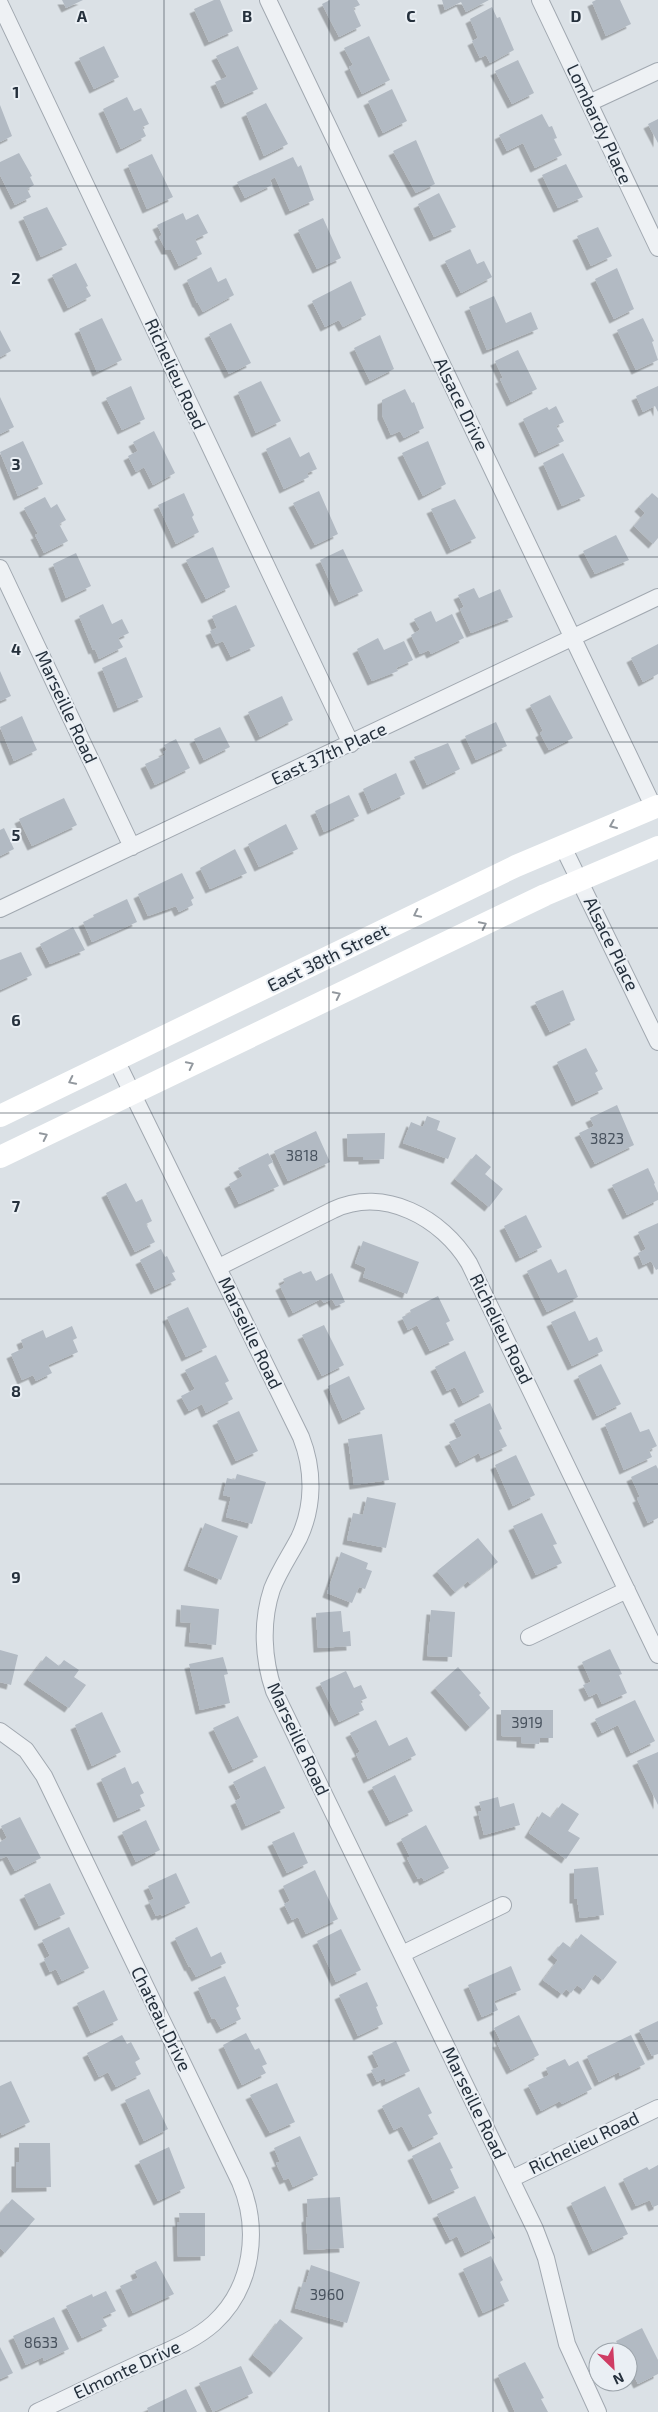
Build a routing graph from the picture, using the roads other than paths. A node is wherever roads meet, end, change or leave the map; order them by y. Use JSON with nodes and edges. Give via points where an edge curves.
{"nodes":[{"id":1,"x":268,"y":0,"type":"edge"},
{"id":2,"x":540,"y":0,"type":"edge"},
{"id":3,"x":0,"y":4,"type":"edge"},
{"id":4,"x":658,"y":71,"type":"edge"},
{"id":5,"x":589,"y":103,"type":"junction"},
{"id":6,"x":658,"y":248,"type":"edge"},
{"id":7,"x":0,"y":568,"type":"edge"},
{"id":8,"x":658,"y":597,"type":"edge"},
{"id":9,"x":572,"y":638,"type":"junction"},
{"id":10,"x":351,"y":744,"type":"junction"},
{"id":11,"x":656,"y":807,"type":"edge"},
{"id":12,"x":132,"y":847,"type":"junction"},
{"id":13,"x":563,"y":847,"type":"junction"},
{"id":14,"x":658,"y":848,"type":"edge"},
{"id":15,"x":580,"y":881,"type":"junction"},
{"id":16,"x":0,"y":909,"type":"edge"},
{"id":17,"x":658,"y":1042,"type":"edge"},
{"id":18,"x":116,"y":1060,"type":"junction"},
{"id":19,"x":132,"y":1093,"type":"junction"},
{"id":20,"x":0,"y":1116,"type":"edge"},
{"id":21,"x":0,"y":1157,"type":"edge"},
{"id":22,"x":218,"y":1267,"type":"junction"},
{"id":23,"x":627,"y":1590,"type":"junction"},
{"id":24,"x":528,"y":1637,"type":"dead end"},
{"id":25,"x":658,"y":1655,"type":"edge"},
{"id":26,"x":0,"y":1731,"type":"edge"},
{"id":27,"x":504,"y":1905,"type":"dead end"},
{"id":28,"x":402,"y":1954,"type":"junction"},
{"id":29,"x":658,"y":2108,"type":"edge"},
{"id":30,"x":511,"y":2179,"type":"junction"},
{"id":31,"x":214,"y":2323,"type":"joint"},
{"id":32,"x":37,"y":2412,"type":"edge"},
{"id":33,"x":598,"y":2412,"type":"edge"}],
"edges":[{"from":1,"to":9,"type":"street","name":"Alsace Drive"},
{"from":2,"to":5,"type":"street","name":"Lombardy Place"},
{"from":3,"to":10,"type":"street","name":"Richelieu Road"},
{"from":4,"to":5,"type":"street"},
{"from":5,"to":6,"type":"street","name":"Lombardy Place"},
{"from":7,"to":12,"type":"street","name":"Marseille Road"},
{"from":8,"to":9,"type":"street","name":"East 37th Place"},
{"from":9,"to":10,"type":"street","name":"East 37th Place"},
{"from":9,"to":11,"type":"street","name":"Alsace Drive"},
{"from":10,"to":12,"type":"street","name":"East 37th Place"},
{"from":11,"to":13,"type":"main road","name":"East 38th Street","one_way":true},
{"from":12,"to":16,"type":"street","name":"East 37th Place"},
{"from":13,"to":15,"type":"street","name":"Alsace Place"},
{"from":13,"to":18,"type":"main road","name":"East 38th Street","one_way":true,"via":[[516,866]]},
{"from":14,"to":15,"type":"main road","name":"East 38th Street"},
{"from":15,"to":17,"type":"street","name":"Alsace Place"},
{"from":19,"to":15,"type":"main road","name":"East 38th Street","one_way":true},
{"from":18,"to":19,"type":"street","name":"Marseille Road"},
{"from":18,"to":20,"type":"main road","name":"East 38th Street","one_way":true},
{"from":21,"to":19,"type":"main road","name":"East 38th Street","one_way":true},
{"from":19,"to":22,"type":"street","name":"Marseille Road"},
{"from":22,"to":23,"type":"street","name":"Richelieu Road","via":[[349,1204],[386,1204],[413,1211],[435,1223],[457,1244],[469,1263]]},
{"from":22,"to":28,"type":"street","name":"Marseille Road","via":[[301,1437],[310,1474],[310,1503],[305,1521],[276,1581],[268,1607],[265,1646],[271,1682]]},
{"from":23,"to":24,"type":"street"},
{"from":23,"to":25,"type":"street","name":"Richelieu Road"},
{"from":26,"to":31,"type":"street","name":"Chateau Drive","via":[[26,1750],[44,1776],[244,2190],[252,2225],[247,2270],[241,2287]]},
{"from":27,"to":28,"type":"street"},
{"from":28,"to":30,"type":"street","name":"Marseille Road"},
{"from":29,"to":30,"type":"street","name":"Richelieu Road"},
{"from":30,"to":33,"type":"street","name":"Marseille Road","via":[[543,2251],[567,2344]]},
{"from":31,"to":32,"type":"street","name":"Elmonte Drive","via":[[184,2343]]}]}
